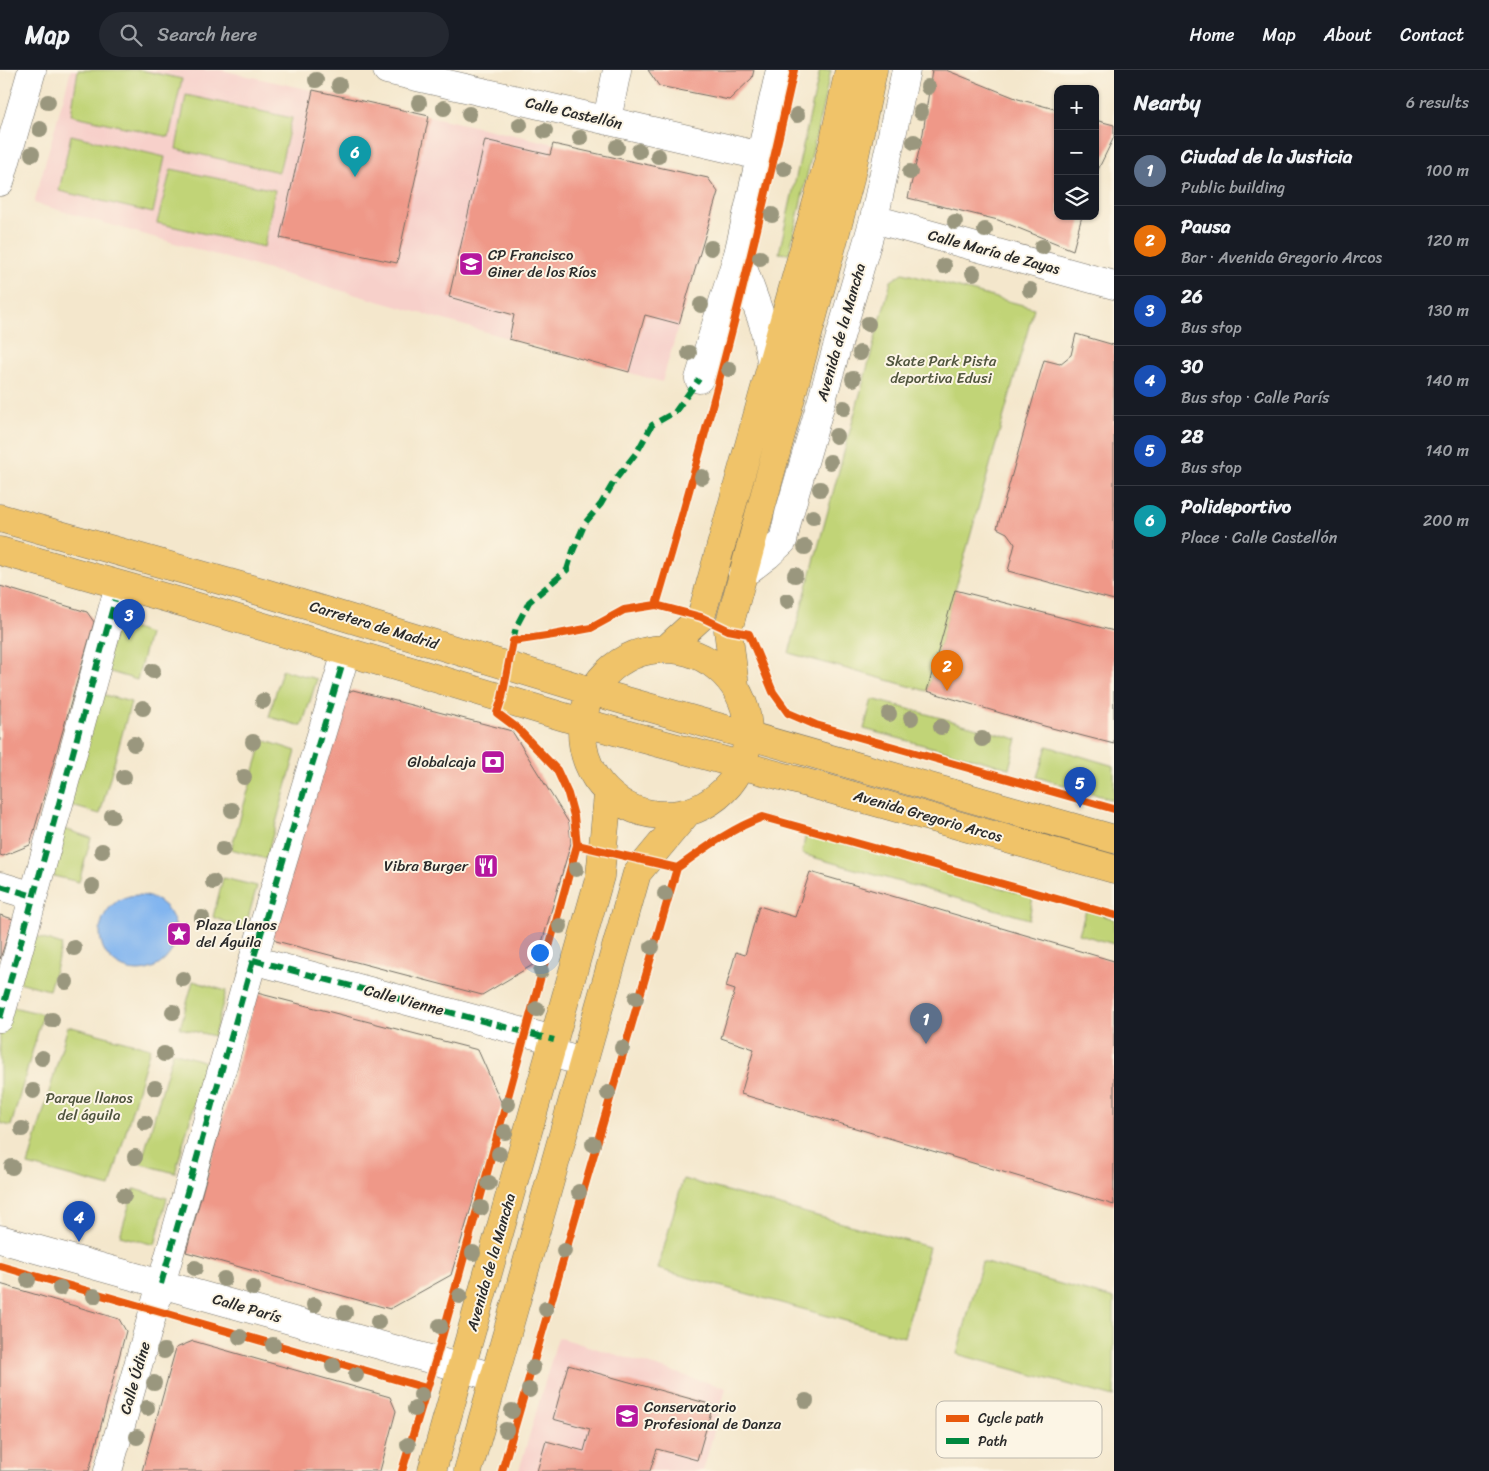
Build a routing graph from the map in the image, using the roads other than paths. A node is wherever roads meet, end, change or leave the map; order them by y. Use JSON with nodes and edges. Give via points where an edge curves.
{"nodes":[{"id":1,"x":32,"y":70,"type":"edge"},
{"id":2,"x":387,"y":70,"type":"edge"},
{"id":3,"x":617,"y":70,"type":"edge"},
{"id":4,"x":780,"y":70,"type":"edge"},
{"id":5,"x":849,"y":70,"type":"edge"},
{"id":6,"x":873,"y":70,"type":"edge"},
{"id":7,"x":906,"y":70,"type":"edge"},
{"id":8,"x":416,"y":73,"type":"edge"},
{"id":9,"x":607,"y":120,"type":"junction"},
{"id":10,"x":761,"y":156,"type":"junction"},
{"id":11,"x":0,"y":180,"type":"edge"},
{"id":12,"x":874,"y":219,"type":"junction"},
{"id":13,"x":738,"y":254,"type":"junction"},
{"id":14,"x":1114,"y":285,"type":"edge"},
{"id":15,"x":772,"y":364,"type":"junction"},
{"id":16,"x":699,"y":379,"type":"dead end"},
{"id":17,"x":0,"y":518,"type":"edge"},
{"id":18,"x":0,"y":551,"type":"edge"},
{"id":19,"x":742,"y":575,"type":"junction"},
{"id":20,"x":115,"y":600,"type":"dead end"},
{"id":21,"x":667,"y":648,"type":"junction"},
{"id":22,"x":342,"y":666,"type":"dead end"},
{"id":23,"x":735,"y":686,"type":"junction"},
{"id":24,"x":591,"y":691,"type":"junction"},
{"id":25,"x":581,"y":722,"type":"junction"},
{"id":26,"x":748,"y":734,"type":"junction"},
{"id":27,"x":741,"y":766,"type":"junction"},
{"id":28,"x":608,"y":794,"type":"junction"},
{"id":29,"x":687,"y":813,"type":"junction"},
{"id":30,"x":1114,"y":838,"type":"edge"},
{"id":31,"x":1114,"y":869,"type":"edge"},
{"id":32,"x":0,"y":886,"type":"edge"},
{"id":33,"x":33,"y":896,"type":"junction"},
{"id":34,"x":253,"y":960,"type":"junction"},
{"id":35,"x":0,"y":1018,"type":"edge"},
{"id":36,"x":552,"y":1046,"type":"junction"},
{"id":37,"x":584,"y":1062,"type":"junction"},
{"id":38,"x":0,"y":1239,"type":"edge"},
{"id":39,"x":161,"y":1284,"type":"junction"},
{"id":40,"x":461,"y":1368,"type":"junction"},
{"id":41,"x":494,"y":1377,"type":"junction"},
{"id":42,"x":470,"y":1463,"type":"edge"},
{"id":43,"x":108,"y":1471,"type":"edge"},
{"id":44,"x":432,"y":1471,"type":"edge"}],
"edges":[{"from":1,"to":11,"type":"street"},
{"from":2,"to":8,"type":"street","name":"Calle Castellón"},
{"from":3,"to":9,"type":"street"},
{"from":4,"to":10,"type":"street"},
{"from":5,"to":15,"type":"main road","via":[[834,141]]},
{"from":6,"to":19,"type":"main road","name":"Avenida de la Mancha","via":[[849,183]]},
{"from":7,"to":12,"type":"street","name":"Avenida de la Mancha"},
{"from":8,"to":9,"type":"street","name":"Calle Castellón"},
{"from":9,"to":10,"type":"street","name":"Calle Castellón"},
{"from":10,"to":13,"type":"street"},
{"from":12,"to":14,"type":"street","name":"Calle María de Zayas"},
{"from":12,"to":19,"type":"street","name":"Avenida de la Mancha","via":[[782,541]]},
{"from":13,"to":15,"type":"street","via":[[763,323]]},
{"from":13,"to":16,"type":"street"},
{"from":15,"to":21,"type":"main road","via":[[701,617]]},
{"from":17,"to":24,"type":"main road","name":"Carretera de Madrid","via":[[262,592]]},
{"from":18,"to":25,"type":"main road"},
{"from":19,"to":23,"type":"main road","name":"Avenida de la Mancha","via":[[728,630]]},
{"from":20,"to":33,"type":"street"},
{"from":21,"to":23,"type":"main road","name":"Avenida de la Mancha","via":[[706,659]]},
{"from":21,"to":24,"type":"main road","name":"Avenida de la Mancha","via":[[637,653],[611,668]]},
{"from":22,"to":34,"type":"street"},
{"from":23,"to":26,"type":"main road","name":"Avenida de la Mancha","via":[[745,709]]},
{"from":24,"to":25,"type":"main road","name":"Avenida de la Mancha"},
{"from":24,"to":26,"type":"main road","name":"Carretera de Madrid"},
{"from":25,"to":27,"type":"main road"},
{"from":25,"to":28,"type":"main road","name":"Avenida de la Mancha","via":[[586,762]]},
{"from":26,"to":27,"type":"main road","name":"Avenida de la Mancha"},
{"from":26,"to":30,"type":"main road","name":"Avenida Gregorio Arcos"},
{"from":27,"to":29,"type":"main road","name":"Avenida de la Mancha","via":[[719,796]]},
{"from":27,"to":31,"type":"main road","name":"Avenida Gregorio Arcos"},
{"from":28,"to":29,"type":"main road","name":"Avenida de la Mancha","via":[[645,814]]},
{"from":28,"to":36,"type":"main road","name":"Avenida de la Mancha","via":[[600,876]]},
{"from":29,"to":37,"type":"main road","name":"Avenida de la Mancha","via":[[637,874]]},
{"from":32,"to":33,"type":"street"},
{"from":33,"to":35,"type":"street"},
{"from":34,"to":36,"type":"street","name":"Calle Vienne"},
{"from":34,"to":39,"type":"street"},
{"from":36,"to":37,"type":"street"},
{"from":36,"to":40,"type":"main road","name":"Avenida de la Mancha"},
{"from":37,"to":41,"type":"main road","name":"Avenida de la Mancha"},
{"from":38,"to":39,"type":"street","name":"Calle París"},
{"from":39,"to":40,"type":"street","name":"Calle París"},
{"from":39,"to":43,"type":"street","name":"Calle Údine"},
{"from":40,"to":41,"type":"street","name":"Calle París"},
{"from":40,"to":44,"type":"main road","name":"Avenida de la Mancha"},
{"from":41,"to":42,"type":"main road","name":"Avenida de la Mancha"}]}
